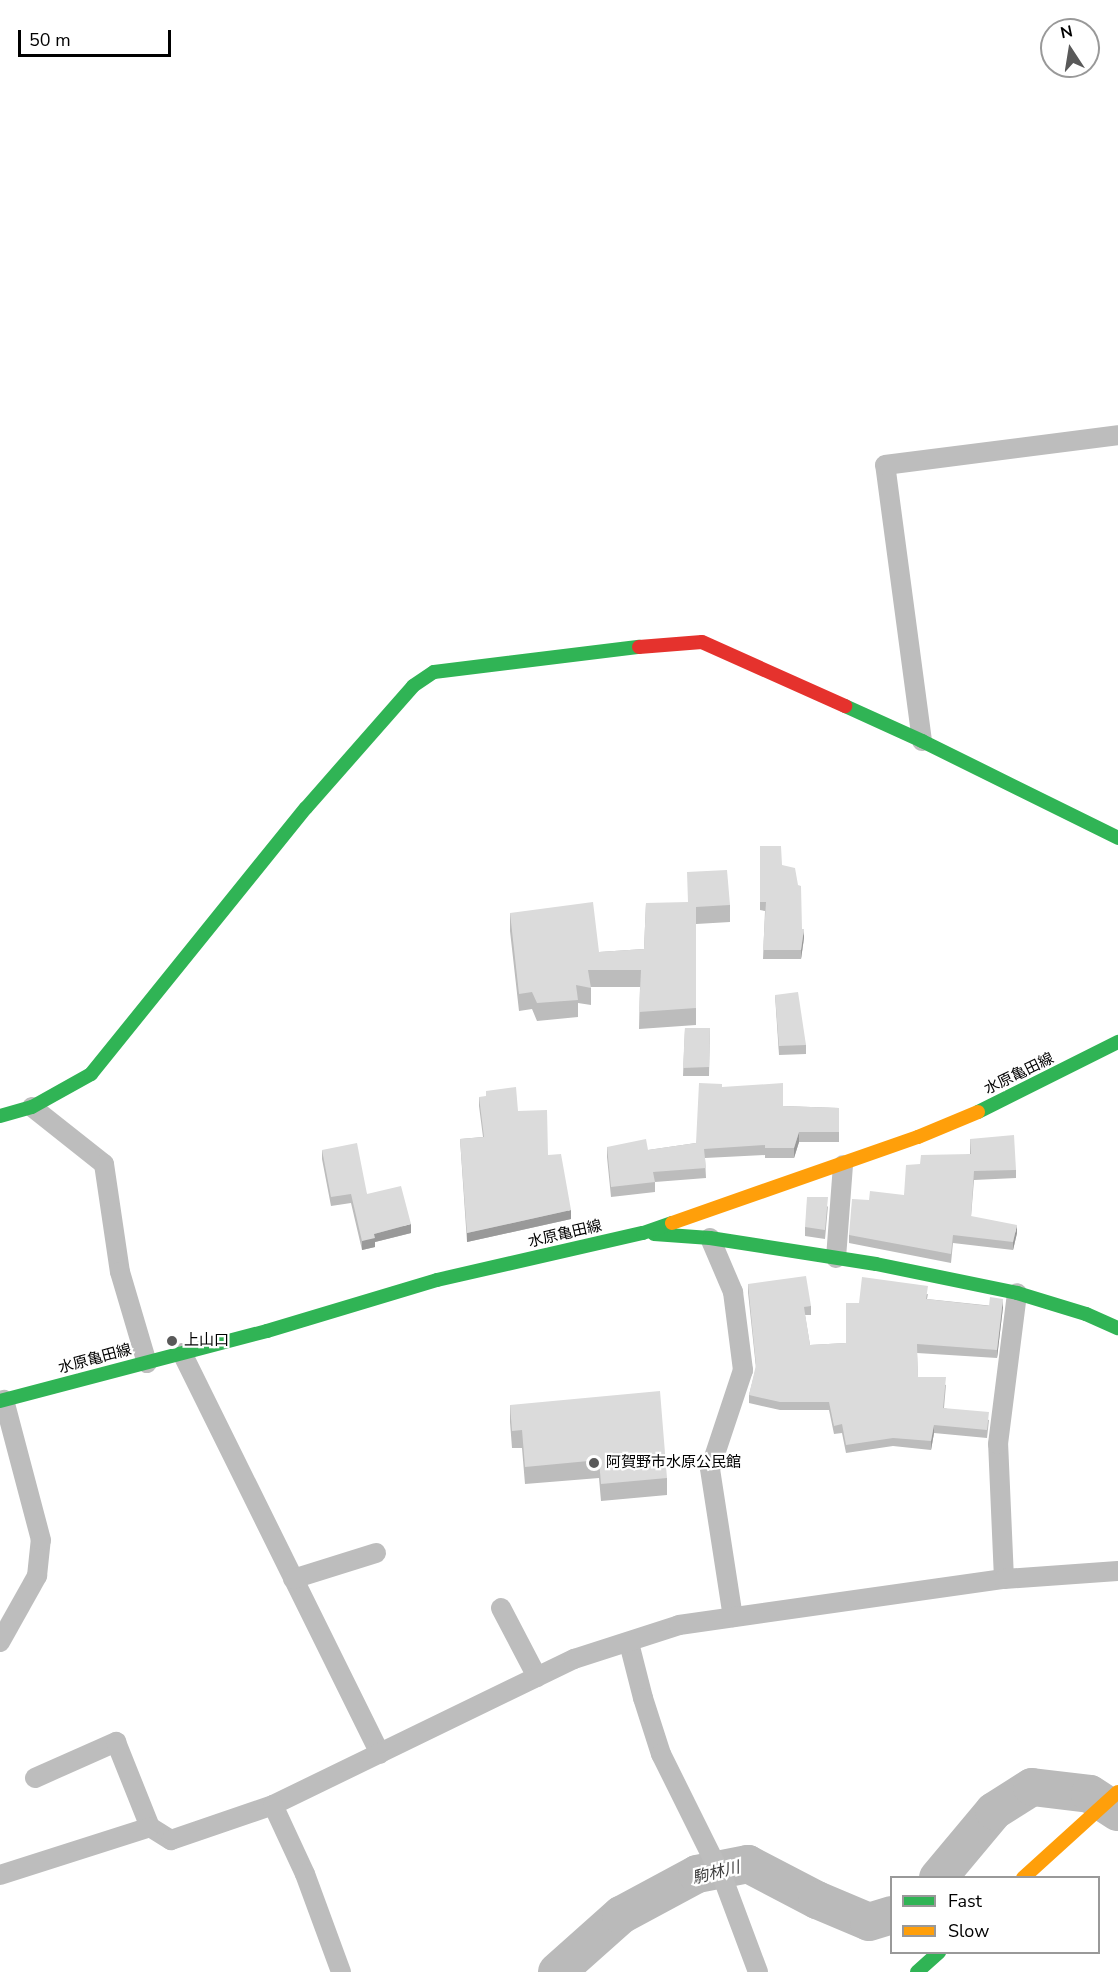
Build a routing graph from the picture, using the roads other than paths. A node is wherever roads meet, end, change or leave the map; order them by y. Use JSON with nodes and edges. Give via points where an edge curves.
{"nodes":[{"id":1,"x":1118,"y":435,"type":"edge"},
{"id":2,"x":922,"y":741,"type":"junction"},
{"id":3,"x":1118,"y":838,"type":"edge"},
{"id":4,"x":1118,"y":1042,"type":"edge"},
{"id":5,"x":32,"y":1107,"type":"junction"},
{"id":6,"x":0,"y":1116,"type":"edge"},
{"id":7,"x":843,"y":1165,"type":"junction"},
{"id":8,"x":643,"y":1233,"type":"junction"},
{"id":9,"x":710,"y":1238,"type":"junction"},
{"id":10,"x":836,"y":1258,"type":"junction"},
{"id":11,"x":1017,"y":1293,"type":"junction"},
{"id":12,"x":1118,"y":1328,"type":"edge"},
{"id":13,"x":182,"y":1353,"type":"junction"},
{"id":14,"x":147,"y":1363,"type":"junction"},
{"id":15,"x":2,"y":1401,"type":"edge"},
{"id":16,"x":376,"y":1553,"type":"dead end"},
{"id":17,"x":1118,"y":1571,"type":"edge"},
{"id":18,"x":294,"y":1579,"type":"junction"},
{"id":19,"x":1004,"y":1579,"type":"junction"},
{"id":20,"x":501,"y":1608,"type":"dead end"},
{"id":21,"x":734,"y":1617,"type":"junction"},
{"id":22,"x":0,"y":1642,"type":"edge"},
{"id":23,"x":629,"y":1643,"type":"junction"},
{"id":24,"x":537,"y":1677,"type":"junction"},
{"id":25,"x":380,"y":1754,"type":"junction"},
{"id":26,"x":34,"y":1778,"type":"dead end"},
{"id":27,"x":1118,"y":1792,"type":"edge"},
{"id":28,"x":273,"y":1805,"type":"junction"},
{"id":29,"x":150,"y":1827,"type":"junction"},
{"id":30,"x":0,"y":1875,"type":"edge"},
{"id":31,"x":1025,"y":1876,"type":"edge"},
{"id":32,"x":938,"y":1954,"type":"edge"},
{"id":33,"x":341,"y":1972,"type":"edge"},
{"id":34,"x":758,"y":1972,"type":"edge"},
{"id":35,"x":917,"y":1972,"type":"edge"}],
"edges":[{"from":1,"to":2,"type":"street","via":[[885,465]]},
{"from":2,"to":3,"type":"main road"},
{"from":2,"to":5,"type":"main road","via":[[702,642],[434,672],[413,686],[306,808],[91,1074]]},
{"from":4,"to":7,"type":"main road","name":"水原亀田線","via":[[972,1115]]},
{"from":5,"to":6,"type":"main road"},
{"from":5,"to":14,"type":"street","via":[[105,1164],[120,1272]]},
{"from":7,"to":8,"type":"main road","name":"水原亀田線"},
{"from":7,"to":10,"type":"street"},
{"from":8,"to":9,"type":"main road"},
{"from":8,"to":13,"type":"main road","name":"水原亀田線","via":[[437,1280]]},
{"from":9,"to":10,"type":"main road"},
{"from":9,"to":21,"type":"street","via":[[733,1292],[743,1370],[710,1469]]},
{"from":10,"to":11,"type":"main road"},
{"from":11,"to":12,"type":"main road"},
{"from":11,"to":19,"type":"street","via":[[998,1444]]},
{"from":13,"to":14,"type":"main road","name":"水原亀田線"},
{"from":13,"to":18,"type":"street"},
{"from":14,"to":15,"type":"main road","name":"水原亀田線"},
{"from":15,"to":22,"type":"street","via":[[40,1540],[37,1576]]},
{"from":16,"to":18,"type":"street"},
{"from":17,"to":19,"type":"street"},
{"from":18,"to":25,"type":"street"},
{"from":19,"to":21,"type":"street"},
{"from":20,"to":24,"type":"street"},
{"from":21,"to":23,"type":"street","via":[[680,1625]]},
{"from":23,"to":24,"type":"street","via":[[574,1659]]},
{"from":23,"to":34,"type":"street","via":[[661,1754],[724,1881]]},
{"from":24,"to":25,"type":"street"},
{"from":25,"to":28,"type":"street"},
{"from":26,"to":29,"type":"street","via":[[116,1742]]},
{"from":27,"to":31,"type":"main road"},
{"from":28,"to":29,"type":"street","via":[[171,1840]]},
{"from":28,"to":33,"type":"street","via":[[305,1874]]},
{"from":29,"to":30,"type":"street"},
{"from":32,"to":35,"type":"main road"}]}
